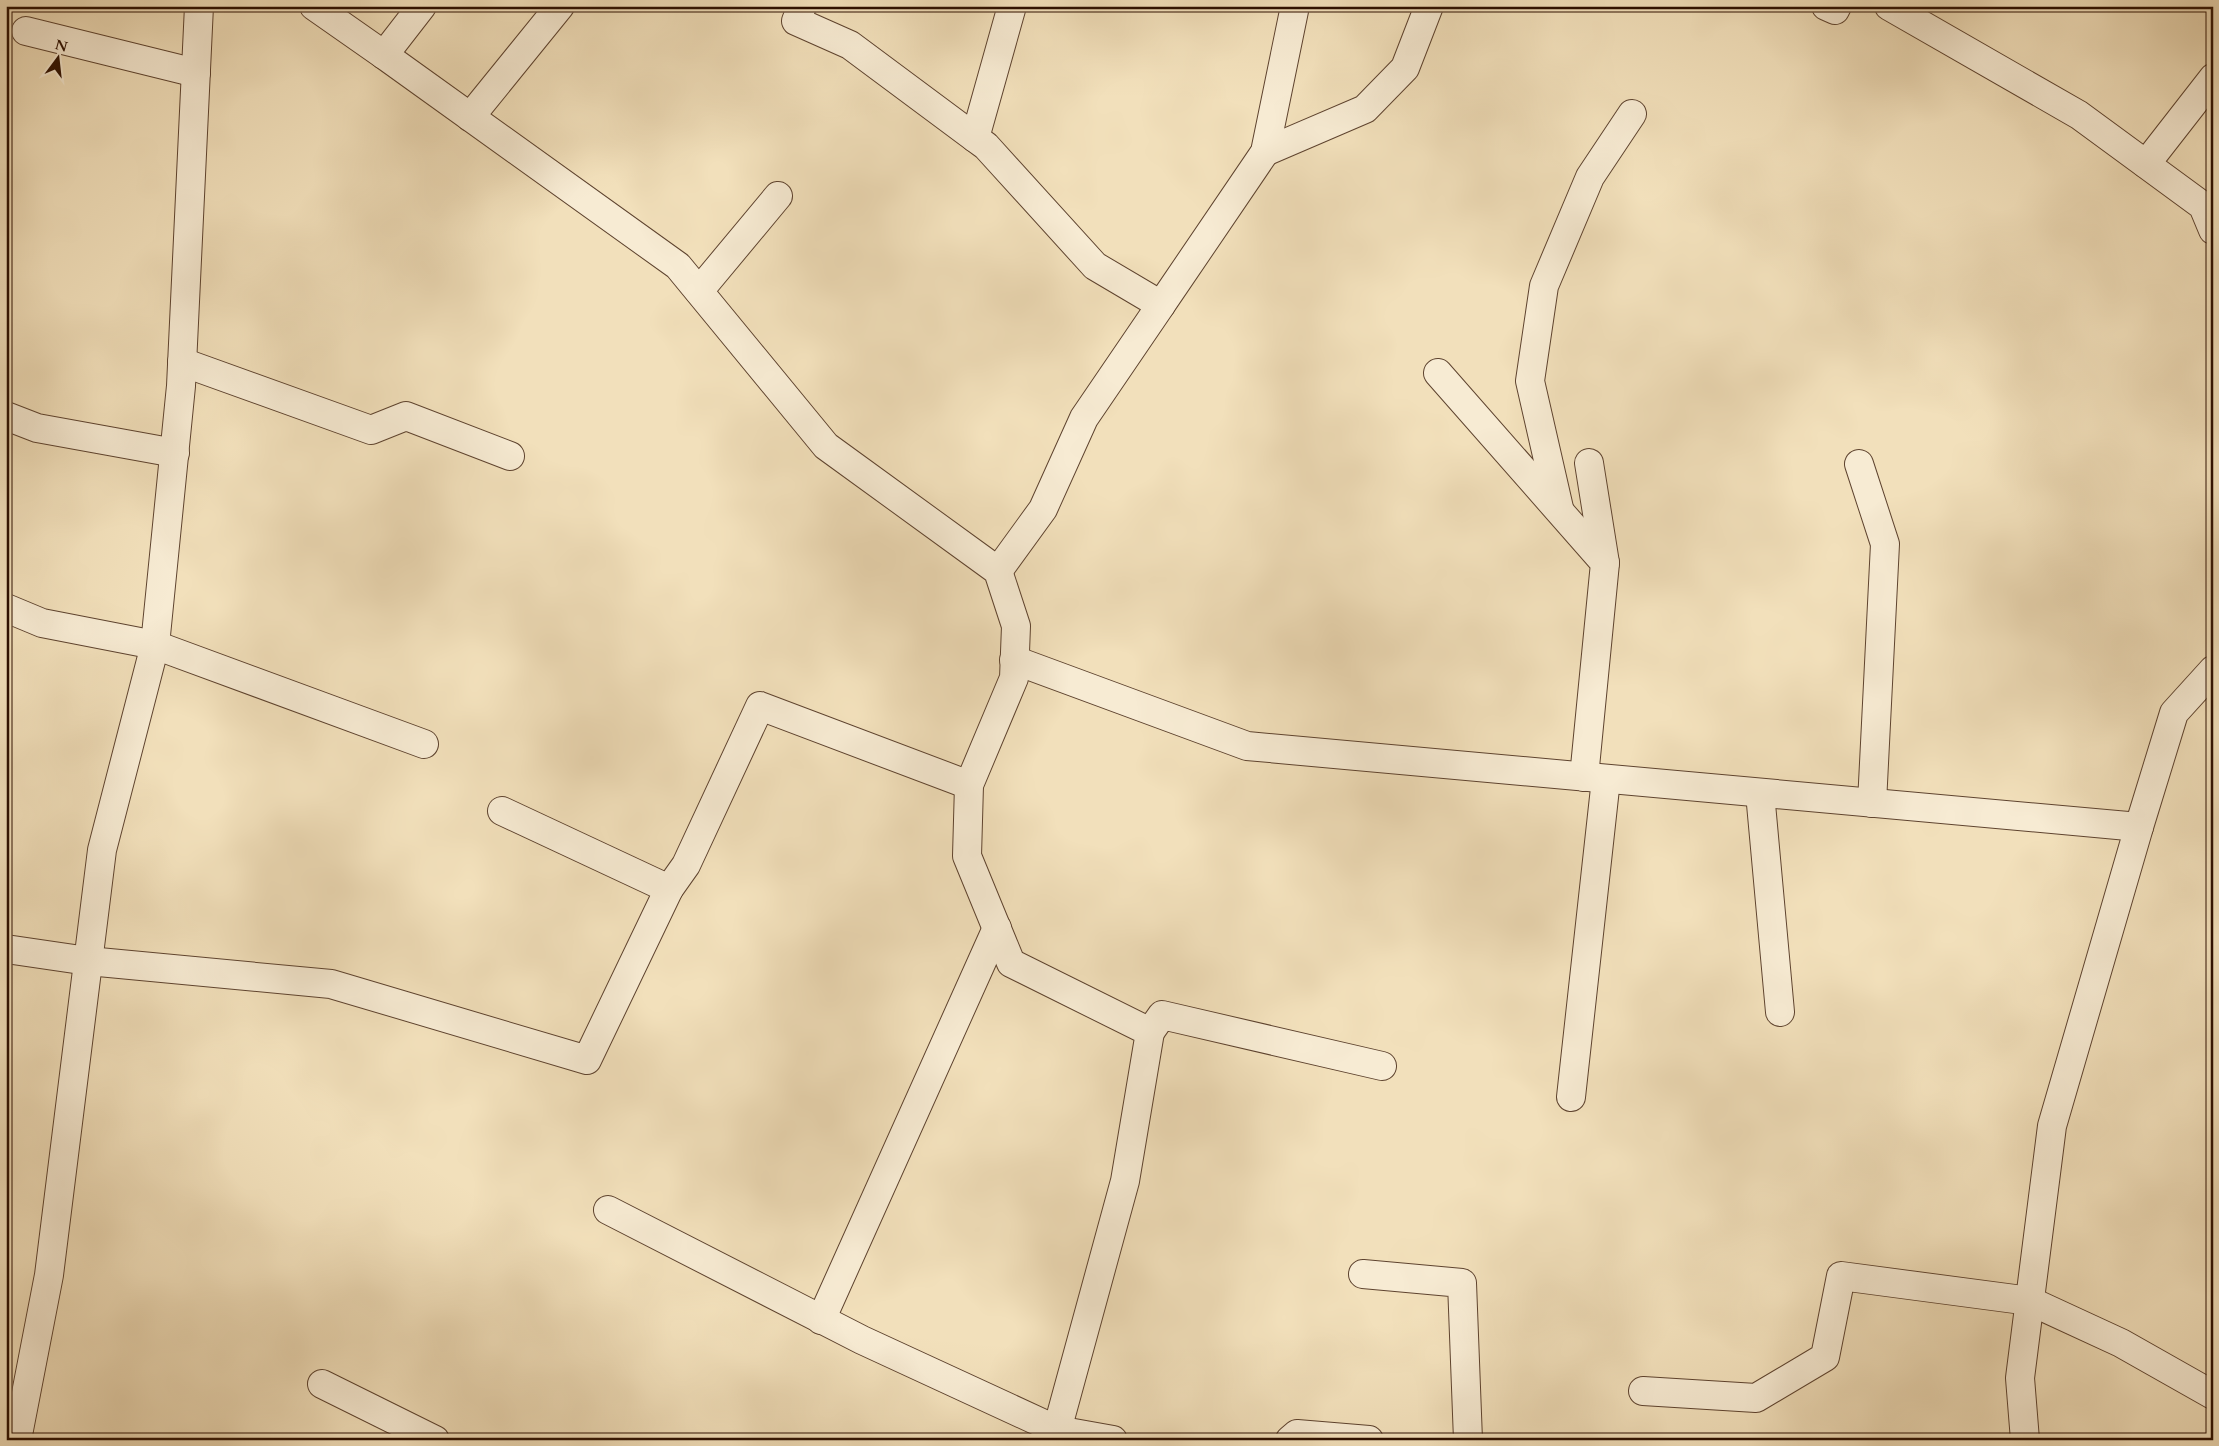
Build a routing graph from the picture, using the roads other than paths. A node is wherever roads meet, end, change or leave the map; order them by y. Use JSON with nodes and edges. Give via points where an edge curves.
{"nodes":[{"id":1,"x":199,"y":6,"type":"edge"},
{"id":2,"x":314,"y":6,"type":"edge"},
{"id":3,"x":422,"y":6,"type":"edge"},
{"id":4,"x":560,"y":6,"type":"edge"},
{"id":5,"x":802,"y":6,"type":"edge"},
{"id":6,"x":1012,"y":6,"type":"edge"},
{"id":7,"x":1295,"y":6,"type":"edge"},
{"id":8,"x":1429,"y":6,"type":"edge"},
{"id":9,"x":1826,"y":6,"type":"edge"},
{"id":10,"x":1837,"y":6,"type":"edge"},
{"id":11,"x":1889,"y":6,"type":"edge"},
{"id":12,"x":26,"y":31,"type":"dead end"},
{"id":13,"x":384,"y":55,"type":"junction"},
{"id":14,"x":196,"y":73,"type":"junction"},
{"id":15,"x":2213,"y":78,"type":"edge"},
{"id":16,"x":1632,"y":114,"type":"dead end"},
{"id":17,"x":470,"y":117,"type":"junction"},
{"id":18,"x":976,"y":138,"type":"junction"},
{"id":19,"x":1264,"y":152,"type":"junction"},
{"id":20,"x":2146,"y":164,"type":"junction"},
{"id":21,"x":778,"y":196,"type":"dead end"},
{"id":22,"x":2213,"y":230,"type":"edge"},
{"id":23,"x":699,"y":291,"type":"junction"},
{"id":24,"x":1161,"y":305,"type":"junction"},
{"id":25,"x":182,"y":362,"type":"junction"},
{"id":26,"x":1438,"y":372,"type":"dead end"},
{"id":27,"x":6,"y":416,"type":"edge"},
{"id":28,"x":175,"y":453,"type":"junction"},
{"id":29,"x":510,"y":456,"type":"dead end"},
{"id":30,"x":1588,"y":463,"type":"dead end"},
{"id":31,"x":1859,"y":464,"type":"dead end"},
{"id":32,"x":1560,"y":512,"type":"junction"},
{"id":33,"x":1605,"y":564,"type":"junction"},
{"id":34,"x":998,"y":571,"type":"junction"},
{"id":35,"x":6,"y":608,"type":"edge"},
{"id":36,"x":155,"y":645,"type":"junction"},
{"id":37,"x":1014,"y":660,"type":"junction"},
{"id":38,"x":2213,"y":670,"type":"edge"},
{"id":39,"x":424,"y":744,"type":"dead end"},
{"id":40,"x":1595,"y":778,"type":"junction"},
{"id":41,"x":969,"y":785,"type":"junction"},
{"id":42,"x":1760,"y":793,"type":"junction"},
{"id":43,"x":1872,"y":803,"type":"junction"},
{"id":44,"x":502,"y":811,"type":"dead end"},
{"id":45,"x":2139,"y":827,"type":"junction"},
{"id":46,"x":669,"y":889,"type":"junction"},
{"id":47,"x":997,"y":928,"type":"junction"},
{"id":48,"x":6,"y":949,"type":"edge"},
{"id":49,"x":88,"y":961,"type":"junction"},
{"id":50,"x":1780,"y":1012,"type":"dead end"},
{"id":51,"x":1150,"y":1032,"type":"junction"},
{"id":52,"x":1382,"y":1066,"type":"dead end"},
{"id":53,"x":1571,"y":1097,"type":"dead end"},
{"id":54,"x":608,"y":1210,"type":"dead end"},
{"id":55,"x":1363,"y":1274,"type":"dead end"},
{"id":56,"x":2030,"y":1302,"type":"junction"},
{"id":57,"x":821,"y":1320,"type":"junction"},
{"id":58,"x":322,"y":1384,"type":"dead end"},
{"id":59,"x":1644,"y":1391,"type":"dead end"},
{"id":60,"x":2213,"y":1395,"type":"edge"},
{"id":61,"x":1056,"y":1435,"type":"edge"},
{"id":62,"x":17,"y":1440,"type":"edge"},
{"id":63,"x":435,"y":1440,"type":"edge"},
{"id":64,"x":1113,"y":1440,"type":"edge"},
{"id":65,"x":1290,"y":1440,"type":"edge"},
{"id":66,"x":1369,"y":1440,"type":"edge"},
{"id":67,"x":1468,"y":1440,"type":"edge"},
{"id":68,"x":2024,"y":1440,"type":"edge"}],
"edges":[{"from":1,"to":14,"type":"street"},
{"from":2,"to":13,"type":"street"},
{"from":3,"to":13,"type":"street"},
{"from":4,"to":17,"type":"street"},
{"from":5,"to":18,"type":"street","via":[[796,21],[850,46]]},
{"from":6,"to":18,"type":"street"},
{"from":7,"to":19,"type":"street"},
{"from":8,"to":19,"type":"street","via":[[1405,68],[1365,109]]},
{"from":9,"to":10,"type":"street","via":[[1835,10]]},
{"from":11,"to":20,"type":"street","via":[[2080,115]]},
{"from":12,"to":14,"type":"street"},
{"from":13,"to":17,"type":"street"},
{"from":14,"to":25,"type":"street"},
{"from":15,"to":20,"type":"street"},
{"from":16,"to":32,"type":"street","via":[[1590,177],[1544,286],[1530,381]]},
{"from":17,"to":23,"type":"street","via":[[678,266]]},
{"from":18,"to":24,"type":"street","via":[[1095,266]]},
{"from":19,"to":24,"type":"street"},
{"from":20,"to":22,"type":"street","via":[[2203,206]]},
{"from":21,"to":23,"type":"street"},
{"from":23,"to":34,"type":"street","via":[[826,446]]},
{"from":24,"to":34,"type":"street","via":[[1084,418],[1043,509]]},
{"from":25,"to":28,"type":"street"},
{"from":25,"to":29,"type":"street","via":[[372,430],[406,416]]},
{"from":26,"to":32,"type":"street"},
{"from":27,"to":28,"type":"street","via":[[38,428]]},
{"from":28,"to":36,"type":"street"},
{"from":30,"to":33,"type":"street"},
{"from":31,"to":43,"type":"street","via":[[1886,544]]},
{"from":32,"to":33,"type":"street"},
{"from":33,"to":40,"type":"street"},
{"from":34,"to":37,"type":"street","via":[[1016,626]]},
{"from":35,"to":36,"type":"street","via":[[42,623]]},
{"from":36,"to":39,"type":"street"},
{"from":36,"to":49,"type":"street","via":[[102,850]]},
{"from":37,"to":40,"type":"street","via":[[1247,746]]},
{"from":37,"to":41,"type":"street","via":[[1014,678]]},
{"from":38,"to":45,"type":"street","via":[[2174,713]]},
{"from":40,"to":42,"type":"street"},
{"from":40,"to":53,"type":"street"},
{"from":41,"to":46,"type":"street","via":[[760,706],[686,865]]},
{"from":41,"to":47,"type":"street","via":[[967,856]]},
{"from":42,"to":43,"type":"street"},
{"from":42,"to":50,"type":"street"},
{"from":43,"to":45,"type":"street"},
{"from":44,"to":46,"type":"street"},
{"from":45,"to":56,"type":"street","via":[[2052,1126]]},
{"from":46,"to":49,"type":"street","via":[[587,1060],[331,984]]},
{"from":47,"to":51,"type":"street","via":[[1011,963]]},
{"from":47,"to":57,"type":"street"},
{"from":48,"to":49,"type":"street"},
{"from":49,"to":62,"type":"street","via":[[49,1275]]},
{"from":51,"to":52,"type":"street","via":[[1162,1015]]},
{"from":51,"to":61,"type":"street","via":[[1125,1180]]},
{"from":54,"to":57,"type":"street"},
{"from":55,"to":67,"type":"street","via":[[1462,1283]]},
{"from":56,"to":59,"type":"street","via":[[1841,1276],[1824,1358],[1756,1398]]},
{"from":56,"to":60,"type":"street","via":[[2121,1343]]},
{"from":56,"to":68,"type":"street","via":[[2020,1378]]},
{"from":57,"to":61,"type":"street"},
{"from":58,"to":63,"type":"street"},
{"from":61,"to":64,"type":"street"},
{"from":65,"to":66,"type":"street","via":[[1296,1434]]}]}
